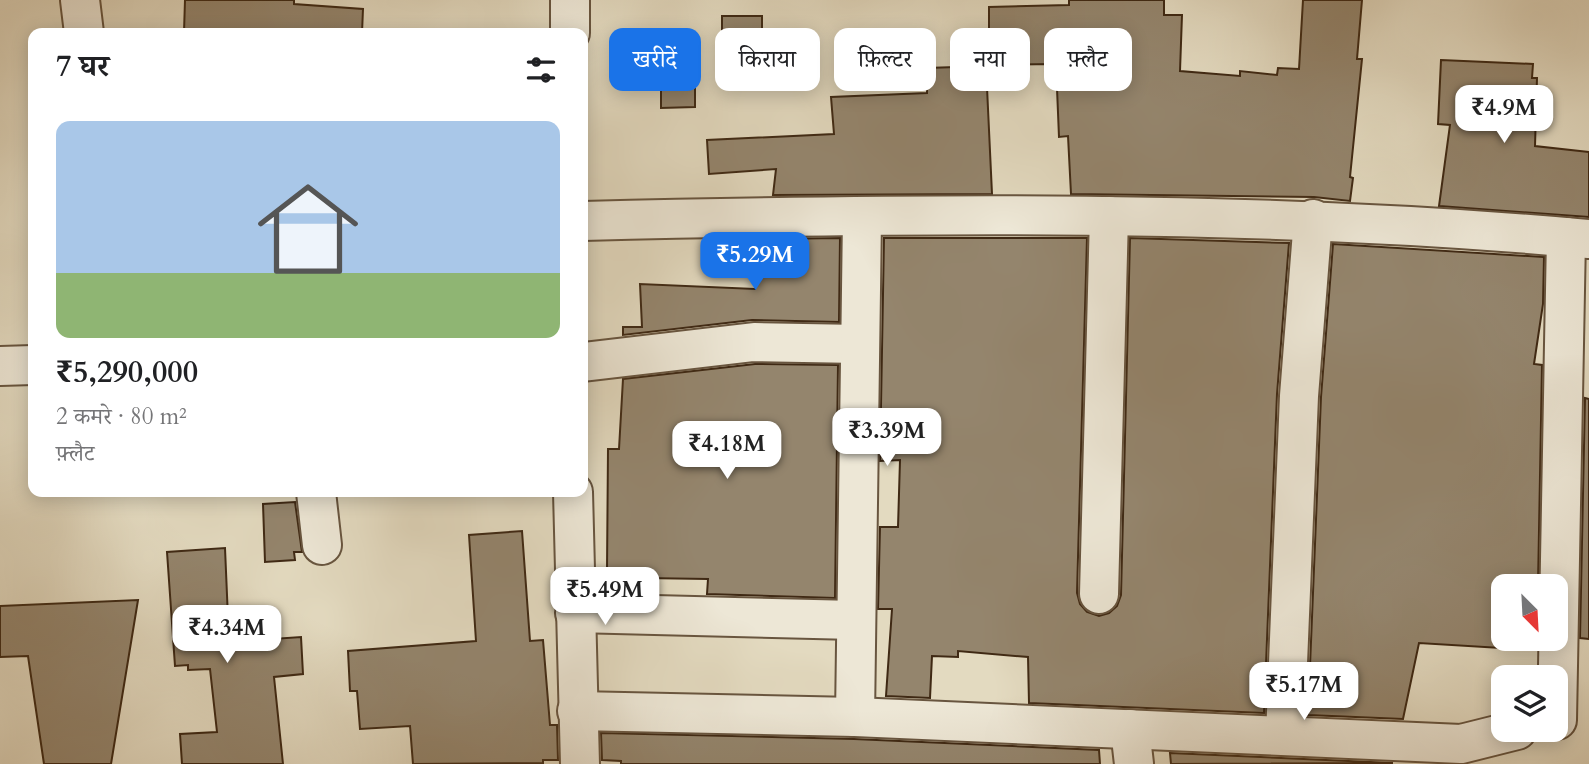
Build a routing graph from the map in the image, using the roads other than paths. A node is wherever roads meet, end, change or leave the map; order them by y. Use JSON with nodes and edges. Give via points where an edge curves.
{"nodes":[{"id":1,"x":80,"y":0,"type":"edge"},
{"id":2,"x":570,"y":0,"type":"edge"},
{"id":3,"x":83,"y":28,"type":"edge"},
{"id":4,"x":570,"y":28,"type":"edge"},
{"id":5,"x":1109,"y":216,"type":"junction"},
{"id":6,"x":862,"y":218,"type":"junction"},
{"id":7,"x":1313,"y":219,"type":"junction"},
{"id":8,"x":588,"y":221,"type":"edge"},
{"id":9,"x":1577,"y":238,"type":"edge"},
{"id":10,"x":859,"y":344,"type":"junction"},
{"id":11,"x":588,"y":361,"type":"edge"},
{"id":12,"x":28,"y":365,"type":"edge"},
{"id":13,"x":0,"y":366,"type":"edge"},
{"id":14,"x":316,"y":497,"type":"edge"},
{"id":15,"x":573,"y":497,"type":"edge"},
{"id":16,"x":321,"y":545,"type":"dead end"},
{"id":17,"x":1099,"y":594,"type":"dead end"},
{"id":18,"x":575,"y":613,"type":"junction"},
{"id":19,"x":855,"y":620,"type":"junction"},
{"id":20,"x":1568,"y":669,"type":"edge"},
{"id":21,"x":577,"y":711,"type":"junction"},
{"id":22,"x":855,"y":717,"type":"junction"},
{"id":23,"x":1284,"y":736,"type":"junction"},
{"id":24,"x":1491,"y":736,"type":"edge"},
{"id":25,"x":1132,"y":747,"type":"edge"},
{"id":26,"x":1339,"y":752,"type":"edge"},
{"id":27,"x":580,"y":764,"type":"edge"}],
"edges":[{"from":1,"to":3,"type":"street"},
{"from":2,"to":4,"type":"street"},
{"from":5,"to":6,"type":"street"},
{"from":5,"to":7,"type":"street"},
{"from":5,"to":17,"type":"street"},
{"from":6,"to":8,"type":"street"},
{"from":6,"to":10,"type":"street"},
{"from":7,"to":9,"type":"street"},
{"from":7,"to":23,"type":"street","via":[[1299,396]]},
{"from":9,"to":20,"type":"street"},
{"from":10,"to":11,"type":"street","via":[[754,342]]},
{"from":10,"to":19,"type":"street"},
{"from":12,"to":13,"type":"street"},
{"from":14,"to":16,"type":"street"},
{"from":15,"to":18,"type":"street"},
{"from":18,"to":19,"type":"street"},
{"from":18,"to":21,"type":"street"},
{"from":19,"to":22,"type":"street"},
{"from":21,"to":22,"type":"street"},
{"from":21,"to":27,"type":"street"},
{"from":22,"to":25,"type":"street"},
{"from":23,"to":25,"type":"street"},
{"from":23,"to":26,"type":"street"},
{"from":24,"to":26,"type":"street","via":[[1461,744]]}]}
